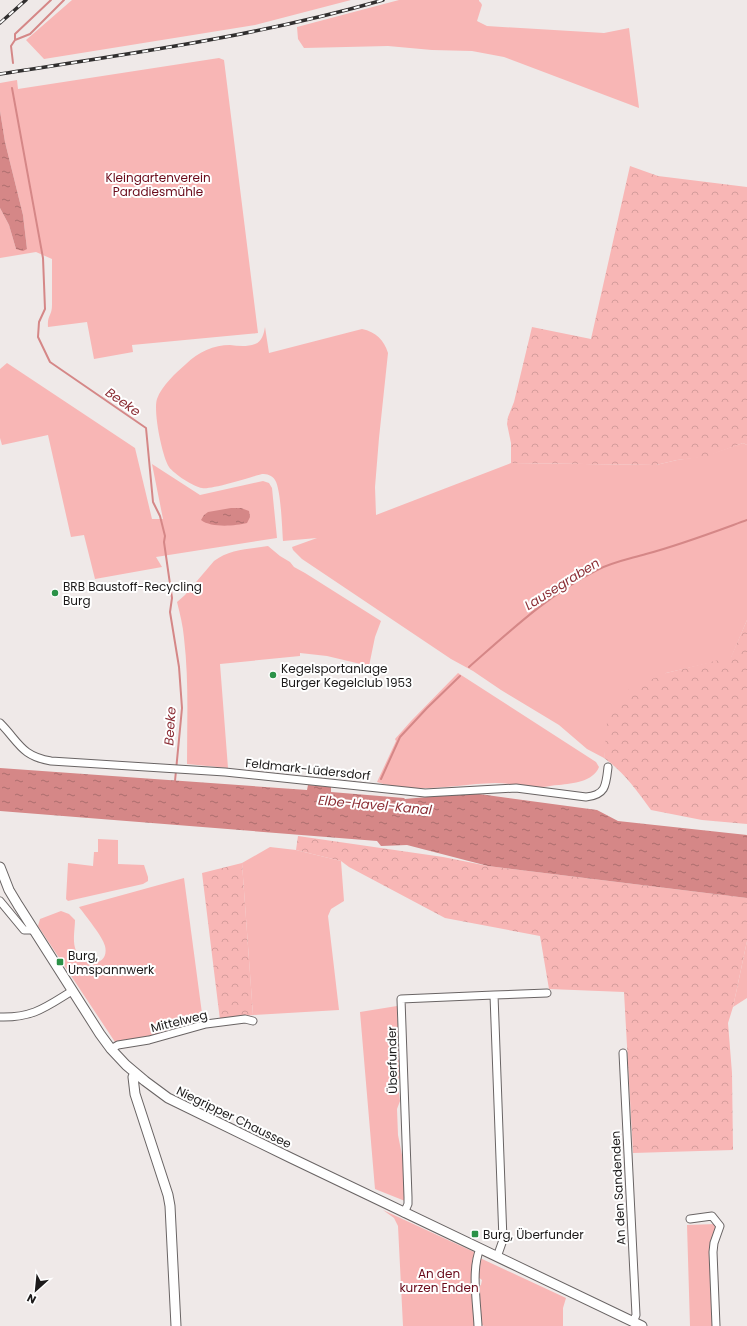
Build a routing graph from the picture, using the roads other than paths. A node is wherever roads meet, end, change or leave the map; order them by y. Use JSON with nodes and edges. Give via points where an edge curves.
{"nodes":[{"id":1,"x":0,"y":723,"type":"edge"},
{"id":2,"x":608,"y":767,"type":"dead end"},
{"id":3,"x":0,"y":867,"type":"edge"},
{"id":4,"x":0,"y":902,"type":"edge"},
{"id":5,"x":33,"y":930,"type":"junction"},
{"id":6,"x":72,"y":991,"type":"junction"},
{"id":7,"x":547,"y":992,"type":"dead end"},
{"id":8,"x":494,"y":995,"type":"junction"},
{"id":9,"x":0,"y":1017,"type":"edge"},
{"id":10,"x":253,"y":1021,"type":"dead end"},
{"id":11,"x":111,"y":1049,"type":"junction"},
{"id":12,"x":623,"y":1053,"type":"dead end"},
{"id":13,"x":135,"y":1073,"type":"junction"},
{"id":14,"x":404,"y":1213,"type":"junction"},
{"id":15,"x":690,"y":1219,"type":"dead end"},
{"id":16,"x":480,"y":1249,"type":"junction"},
{"id":17,"x":497,"y":1257,"type":"junction"},
{"id":18,"x":638,"y":1324,"type":"edge"},
{"id":19,"x":176,"y":1326,"type":"edge"},
{"id":20,"x":478,"y":1326,"type":"edge"},
{"id":21,"x":716,"y":1326,"type":"edge"}],
"edges":[{"from":1,"to":2,"type":"street","name":"Feldmark-Lüdersdorf","via":[[14,741],[33,756],[44,760],[225,772],[425,793],[516,788],[586,796],[599,794],[603,790]]},
{"from":3,"to":5,"type":"main road","name":"Niegripper Chaussee"},
{"from":4,"to":5,"type":"street","via":[[24,930]]},
{"from":5,"to":6,"type":"main road","name":"Niegripper Chaussee"},
{"from":6,"to":9,"type":"street","via":[[29,1015]]},
{"from":6,"to":11,"type":"main road","name":"Niegripper Chaussee"},
{"from":7,"to":8,"type":"street","name":"Überfunder"},
{"from":8,"to":14,"type":"street","name":"Überfunder","via":[[401,999],[408,1197]]},
{"from":8,"to":17,"type":"street","via":[[503,1240]]},
{"from":10,"to":11,"type":"street","name":"Mittelweg","via":[[245,1019],[206,1024],[149,1040],[118,1045]]},
{"from":11,"to":13,"type":"main road","name":"Niegripper Chaussee"},
{"from":12,"to":18,"type":"street","name":"An den Sandenden"},
{"from":13,"to":14,"type":"main road","name":"Niegripper Chaussee","via":[[163,1095],[183,1106]]},
{"from":13,"to":19,"type":"main road","via":[[135,1094],[170,1206]]},
{"from":14,"to":16,"type":"main road","name":"Niegripper Chaussee"},
{"from":15,"to":21,"type":"street","via":[[712,1216],[720,1226],[713,1252]]},
{"from":16,"to":17,"type":"main road","name":"Niegripper Chaussee"},
{"from":16,"to":20,"type":"street","via":[[476,1272]]},
{"from":17,"to":18,"type":"main road","name":"Niegripper Chaussee"}]}
